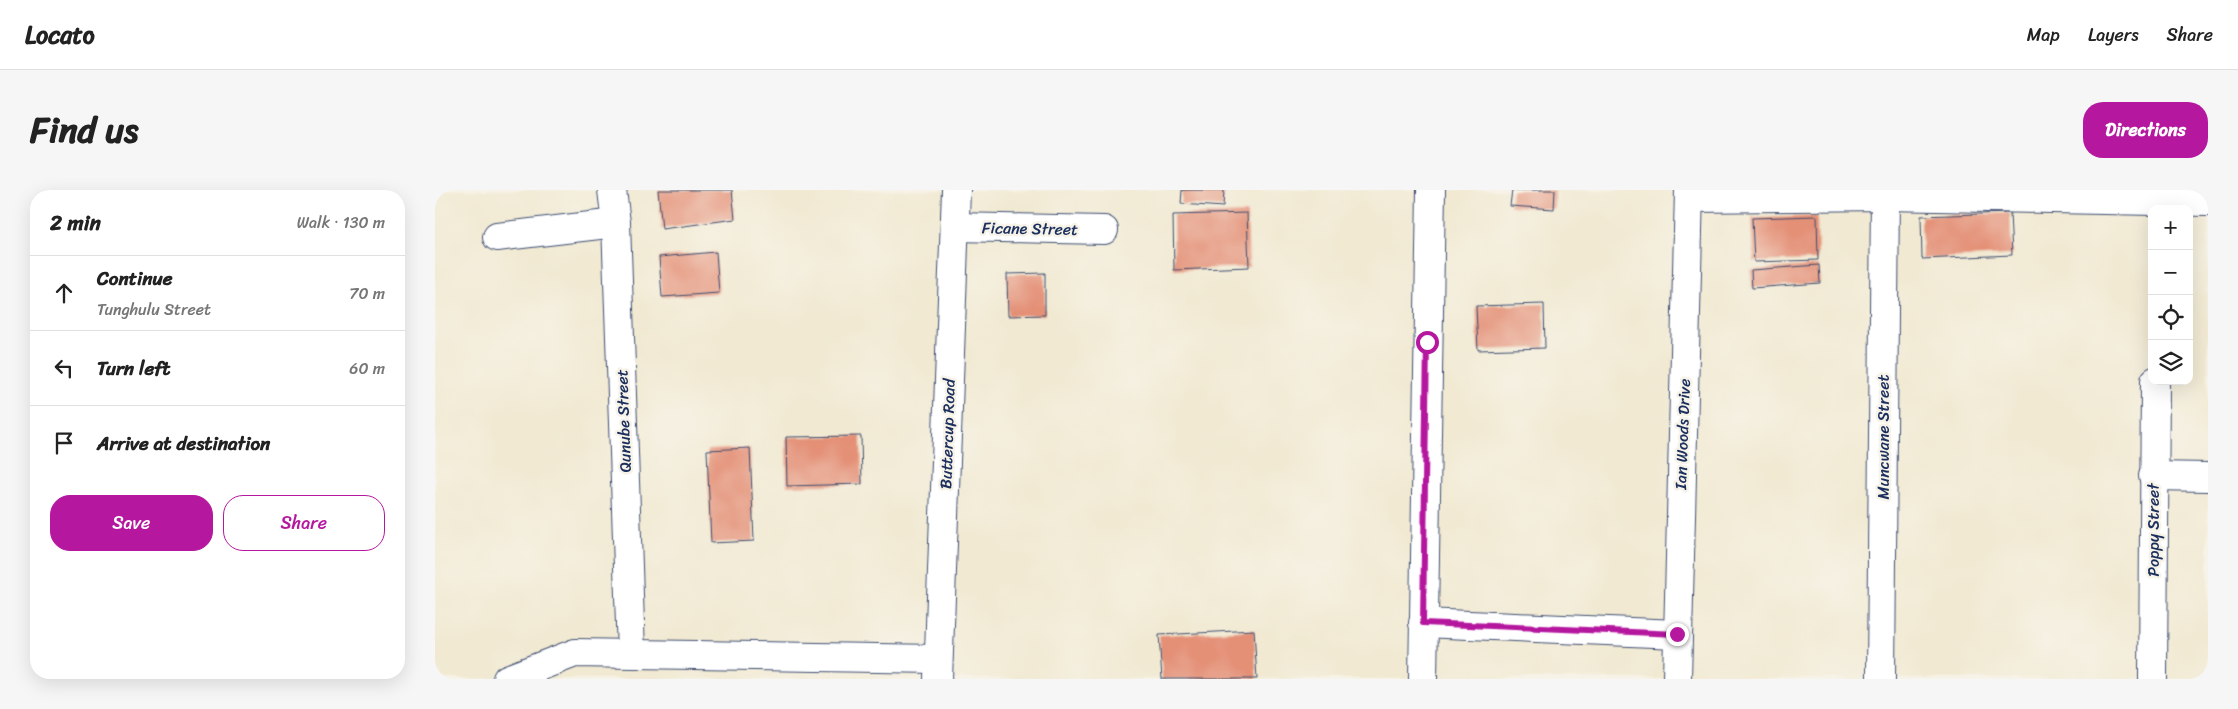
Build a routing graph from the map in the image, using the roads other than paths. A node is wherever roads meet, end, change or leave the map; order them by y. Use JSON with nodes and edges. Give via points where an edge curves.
{"nodes":[{"id":1,"x":612,"y":190,"type":"edge"},
{"id":2,"x":956,"y":190,"type":"edge"},
{"id":3,"x":1431,"y":190,"type":"edge"},
{"id":4,"x":1885,"y":193,"type":"edge"},
{"id":5,"x":1689,"y":194,"type":"edge"},
{"id":6,"x":2208,"y":202,"type":"edge"},
{"id":7,"x":2159,"y":205,"type":"edge"},
{"id":8,"x":616,"y":224,"type":"junction"},
{"id":9,"x":956,"y":227,"type":"junction"},
{"id":10,"x":1105,"y":230,"type":"dead end"},
{"id":11,"x":497,"y":237,"type":"dead end"},
{"id":12,"x":2155,"y":385,"type":"edge"},
{"id":13,"x":2153,"y":476,"type":"junction"},
{"id":14,"x":2208,"y":477,"type":"edge"},
{"id":15,"x":1423,"y":623,"type":"junction"},
{"id":16,"x":1677,"y":634,"type":"junction"},
{"id":17,"x":631,"y":653,"type":"junction"},
{"id":18,"x":825,"y":668,"type":"edge"},
{"id":19,"x":939,"y":669,"type":"edge"},
{"id":20,"x":507,"y":679,"type":"edge"},
{"id":21,"x":1423,"y":679,"type":"edge"},
{"id":22,"x":1677,"y":679,"type":"edge"},
{"id":23,"x":1881,"y":679,"type":"edge"},
{"id":24,"x":2153,"y":679,"type":"edge"}],
"edges":[{"from":1,"to":8,"type":"street","name":"Qunube Street"},
{"from":2,"to":9,"type":"street","name":"Buttercup Road"},
{"from":3,"to":15,"type":"street"},
{"from":4,"to":5,"type":"street"},
{"from":4,"to":7,"type":"street"},
{"from":4,"to":23,"type":"street","name":"Muncwane Street"},
{"from":5,"to":16,"type":"street","name":"Ian Woods Drive"},
{"from":6,"to":7,"type":"street"},
{"from":8,"to":11,"type":"street"},
{"from":8,"to":17,"type":"street","name":"Qunube Street"},
{"from":9,"to":10,"type":"street","name":"Ficane Street"},
{"from":9,"to":19,"type":"street","name":"Buttercup Road"},
{"from":12,"to":13,"type":"street","name":"Poppy Street"},
{"from":13,"to":14,"type":"street"},
{"from":13,"to":24,"type":"street","name":"Poppy Street"},
{"from":15,"to":16,"type":"street"},
{"from":15,"to":21,"type":"street"},
{"from":16,"to":22,"type":"street","name":"Ian Woods Drive"},
{"from":17,"to":18,"type":"street"},
{"from":17,"to":20,"type":"street","via":[[575,653]]},
{"from":18,"to":19,"type":"street"}]}
